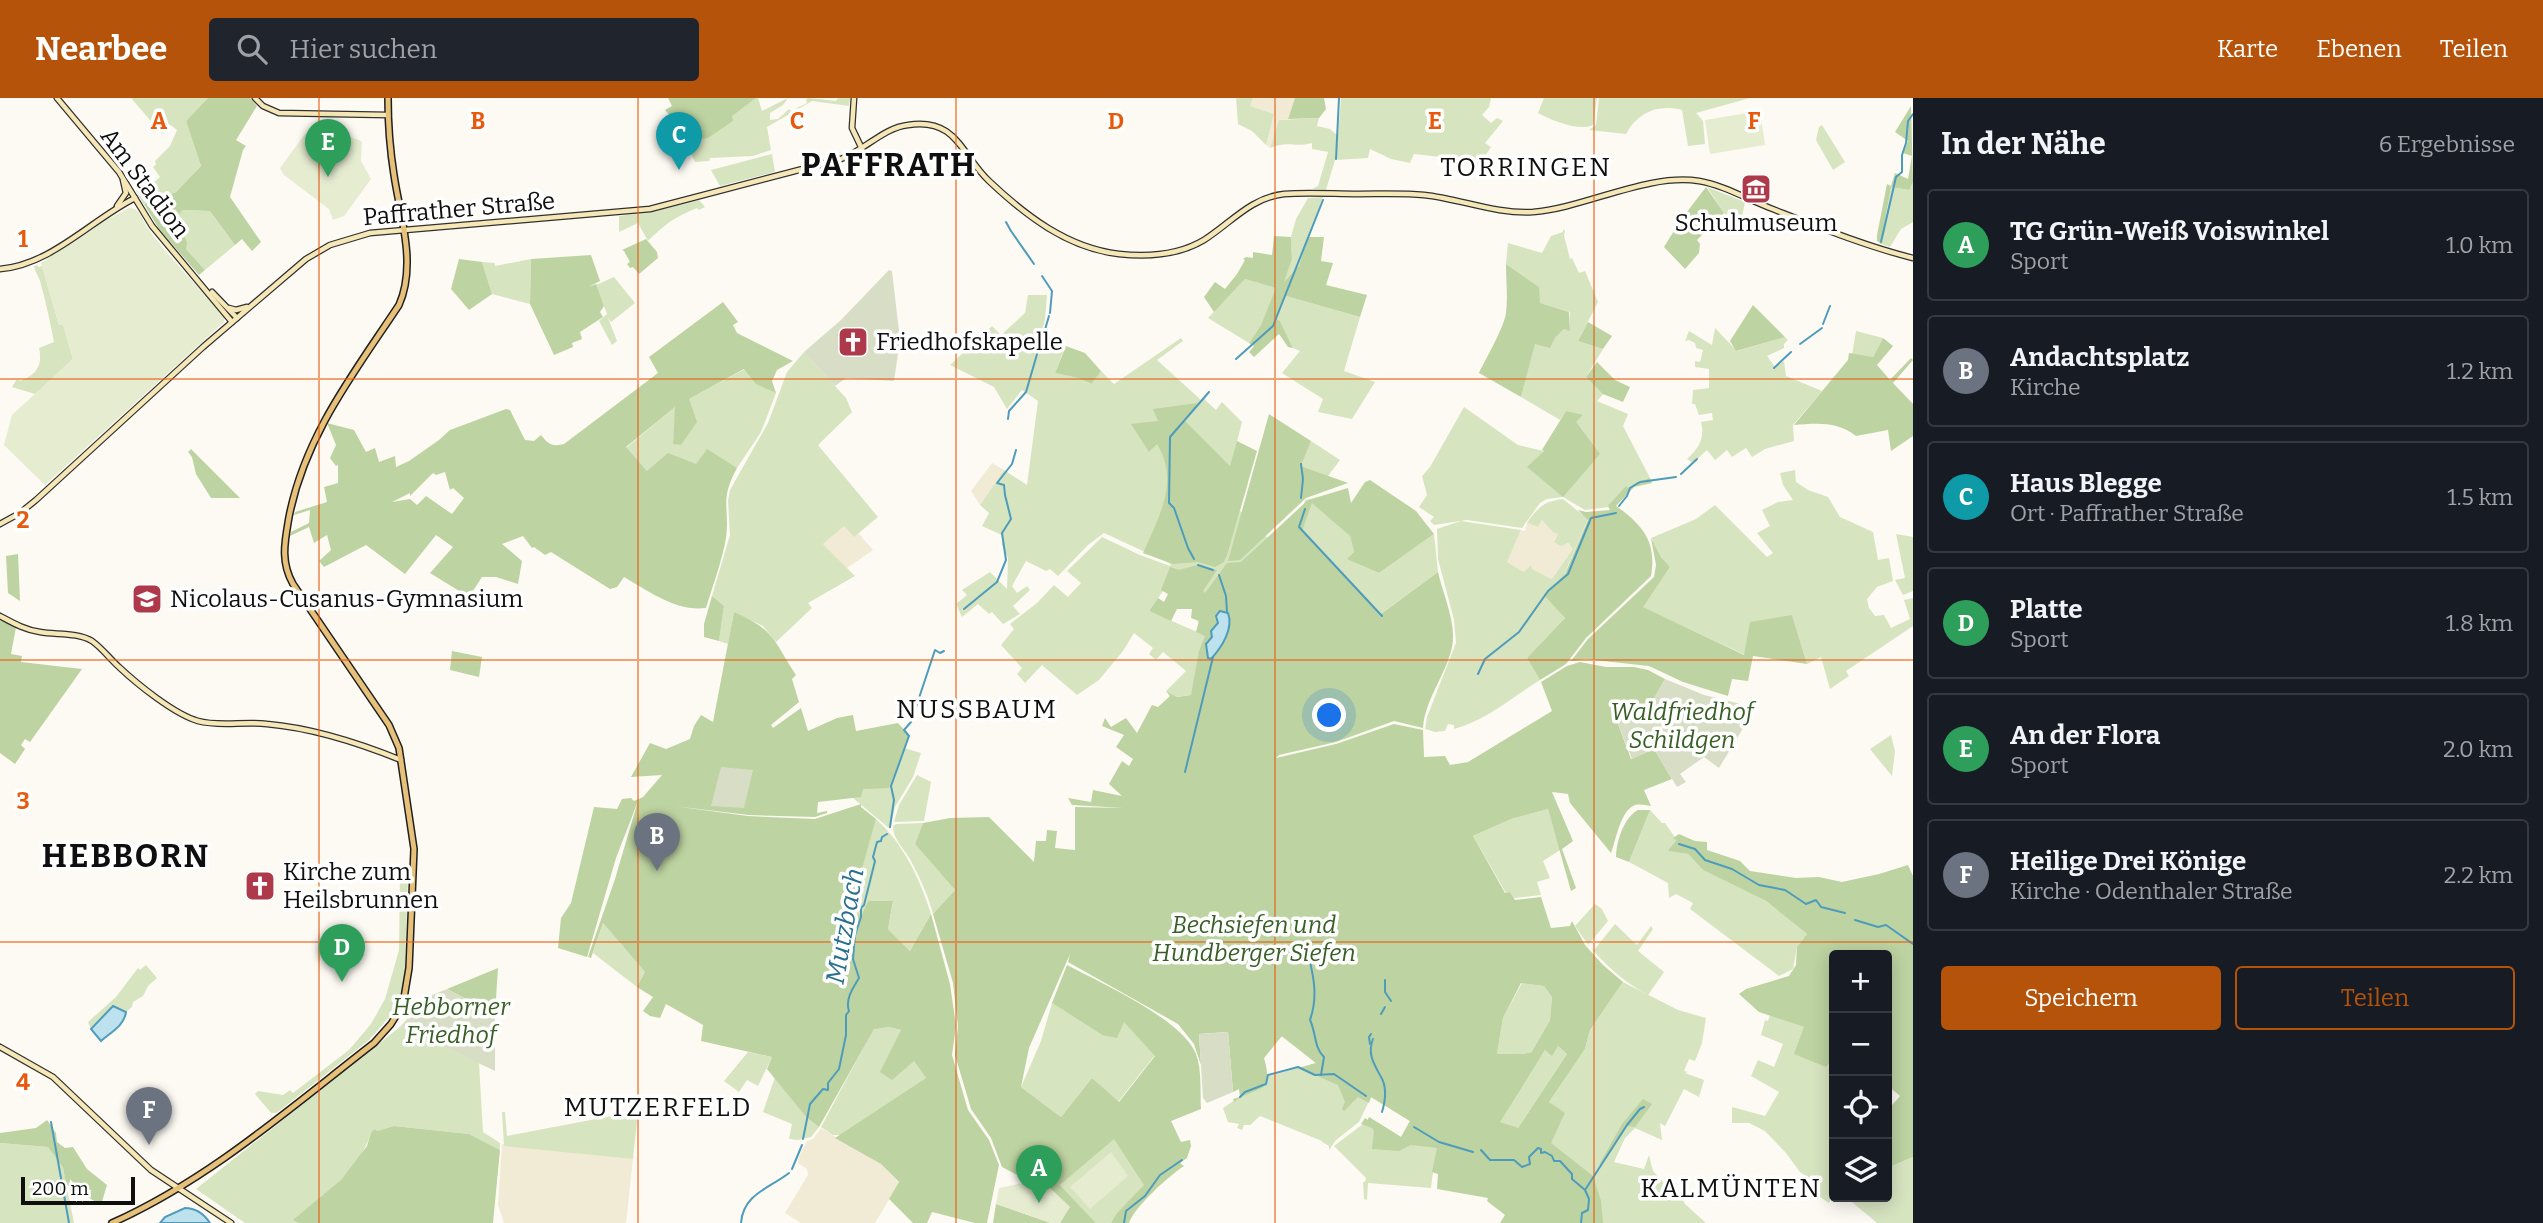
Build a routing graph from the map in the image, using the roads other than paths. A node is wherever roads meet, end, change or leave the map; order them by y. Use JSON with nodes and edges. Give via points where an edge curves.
{"nodes":[{"id":1,"x":57,"y":98,"type":"edge"},
{"id":2,"x":255,"y":98,"type":"edge"},
{"id":3,"x":388,"y":98,"type":"edge"},
{"id":4,"x":854,"y":98,"type":"edge"},
{"id":5,"x":388,"y":115,"type":"junction"},
{"id":6,"x":862,"y":149,"type":"junction"},
{"id":7,"x":119,"y":172,"type":"junction"},
{"id":8,"x":135,"y":198,"type":"junction"},
{"id":9,"x":116,"y":207,"type":"junction"},
{"id":10,"x":404,"y":230,"type":"junction"},
{"id":11,"x":1913,"y":258,"type":"edge"},
{"id":12,"x":0,"y":269,"type":"edge"},
{"id":13,"x":205,"y":288,"type":"junction"},
{"id":14,"x":251,"y":305,"type":"junction"},
{"id":15,"x":225,"y":306,"type":"junction"},
{"id":16,"x":234,"y":320,"type":"junction"},
{"id":17,"x":0,"y":524,"type":"edge"},
{"id":18,"x":0,"y":616,"type":"edge"},
{"id":19,"x":401,"y":760,"type":"junction"},
{"id":20,"x":0,"y":1047,"type":"edge"},
{"id":21,"x":177,"y":1189,"type":"junction"},
{"id":22,"x":112,"y":1223,"type":"edge"},
{"id":23,"x":231,"y":1223,"type":"edge"}],
"edges":[{"from":1,"to":7,"type":"main road","name":"Am Stadion"},
{"from":2,"to":5,"type":"main road","via":[[279,113]]},
{"from":3,"to":5,"type":"main road"},
{"from":4,"to":6,"type":"main road","via":[[852,128]]},
{"from":5,"to":10,"type":"main road"},
{"from":6,"to":10,"type":"main road","name":"Paffrather Straße","via":[[841,159],[650,209]]},
{"from":6,"to":11,"type":"main road","name":"Paffrather Straße","via":[[902,126],[938,127],[956,139],[985,178],[1046,227],[1086,247],[1116,254],[1156,254],[1188,247],[1249,206],[1285,194],[1422,195],[1502,211],[1535,212],[1680,180],[1711,184]]},
{"from":7,"to":8,"type":"main road","name":"Am Stadion"},
{"from":7,"to":9,"type":"main road","via":[[126,193]]},
{"from":8,"to":9,"type":"main road"},
{"from":8,"to":13,"type":"main road","name":"Am Stadion","via":[[152,226]]},
{"from":9,"to":12,"type":"main road","via":[[51,251]]},
{"from":10,"to":14,"type":"main road","name":"Paffrather Straße","via":[[362,234],[330,245]]},
{"from":10,"to":19,"type":"main road","via":[[407,275],[402,298],[312,443],[292,502],[284,557],[293,584],[393,733]]},
{"from":13,"to":15,"type":"main road","name":"Am Stadion"},
{"from":13,"to":16,"type":"main road","name":"Am Stadion"},
{"from":14,"to":15,"type":"main road","via":[[236,310]]},
{"from":14,"to":16,"type":"main road","name":"Paffrather Straße"},
{"from":15,"to":16,"type":"main road","name":"Am Stadion"},
{"from":16,"to":17,"type":"main road","name":"Paffrather Straße","via":[[36,500]]},
{"from":18,"to":19,"type":"main road","via":[[37,632],[86,638],[126,674],[187,717],[206,723],[267,723],[317,733]]},
{"from":19,"to":21,"type":"main road","via":[[414,854],[409,968],[399,1011],[374,1043],[239,1148]]},
{"from":20,"to":21,"type":"main road","via":[[52,1077]]},
{"from":21,"to":22,"type":"main road"},
{"from":21,"to":23,"type":"main road"}]}
